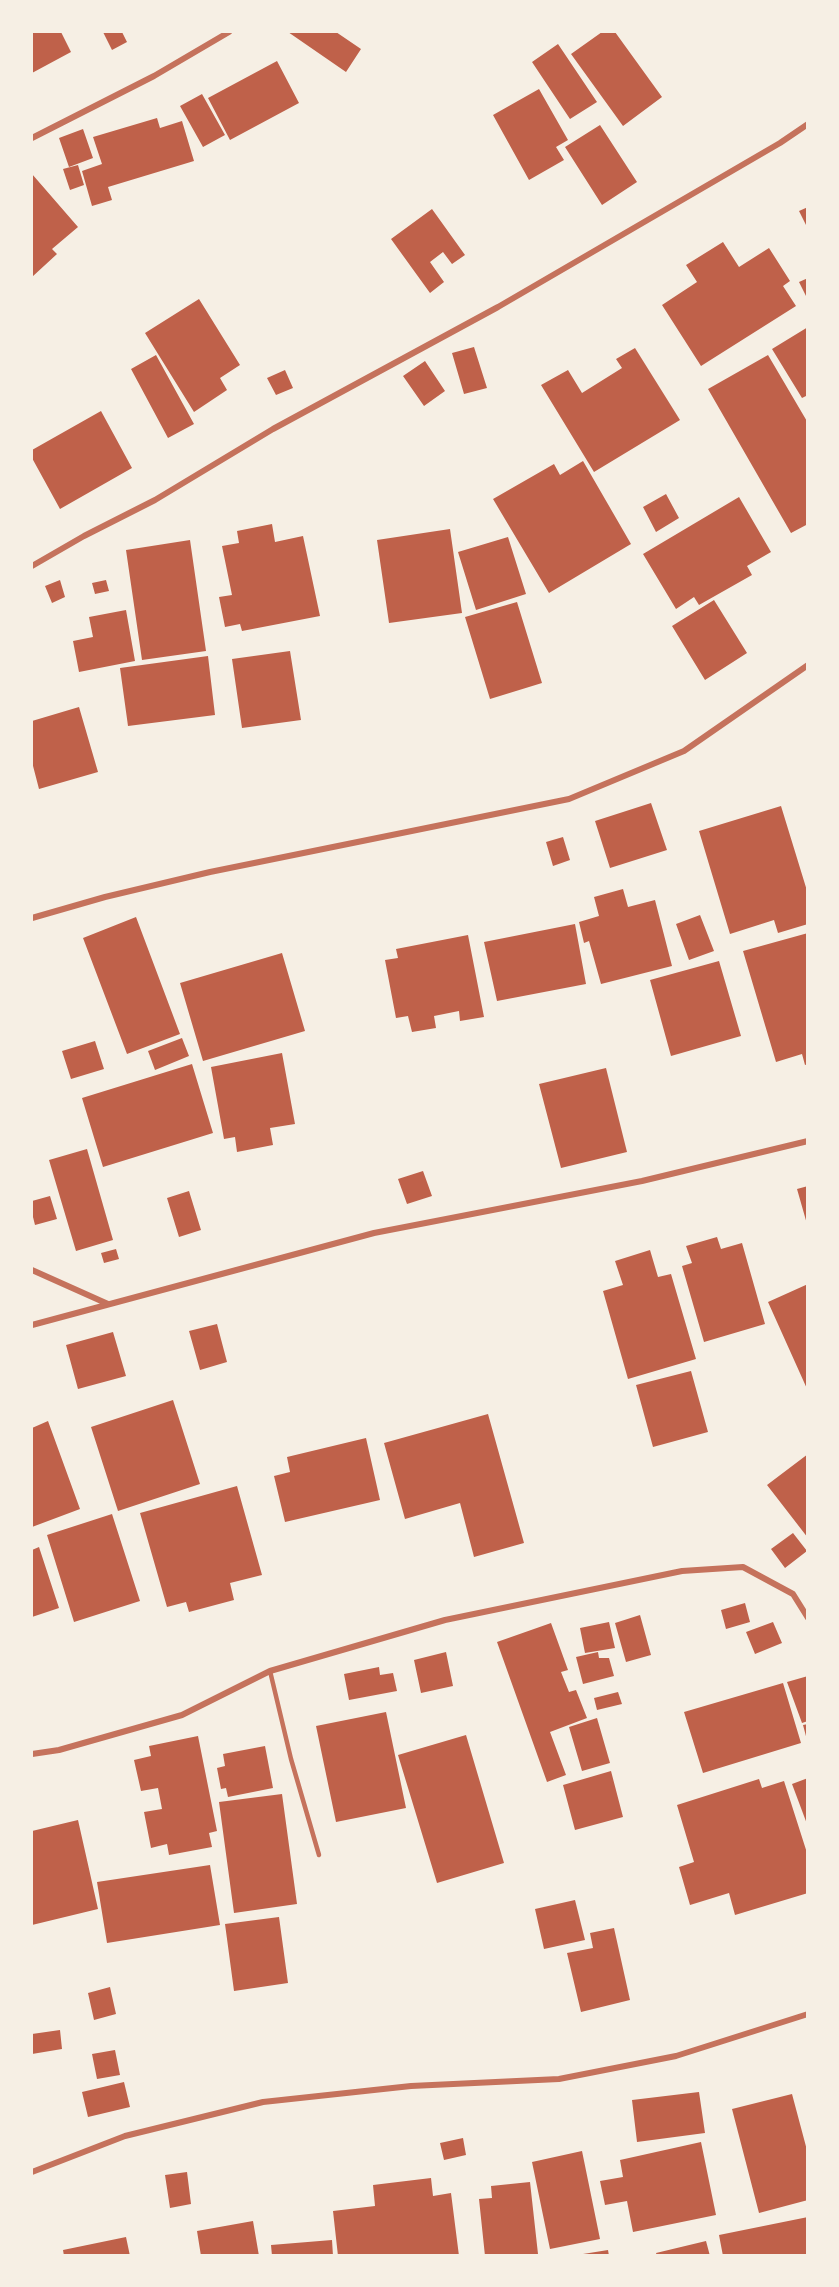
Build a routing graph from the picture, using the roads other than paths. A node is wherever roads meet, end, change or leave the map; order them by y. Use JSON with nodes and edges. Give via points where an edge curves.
{"nodes":[{"id":1,"x":229,"y":32,"type":"edge"},
{"id":2,"x":807,"y":124,"type":"edge"},
{"id":3,"x":32,"y":138,"type":"edge"},
{"id":4,"x":32,"y":566,"type":"edge"},
{"id":5,"x":807,"y":665,"type":"edge"},
{"id":6,"x":32,"y":918,"type":"edge"},
{"id":7,"x":807,"y":1141,"type":"edge"},
{"id":8,"x":32,"y":1270,"type":"edge"},
{"id":9,"x":108,"y":1304,"type":"junction"},
{"id":10,"x":32,"y":1325,"type":"edge"},
{"id":11,"x":807,"y":1618,"type":"edge"},
{"id":12,"x":270,"y":1671,"type":"junction"},
{"id":13,"x":32,"y":1754,"type":"edge"},
{"id":14,"x":319,"y":1855,"type":"dead end"},
{"id":15,"x":807,"y":2014,"type":"edge"},
{"id":16,"x":32,"y":2172,"type":"edge"}],
"edges":[{"from":1,"to":3,"type":"street","via":[[154,76]]},
{"from":2,"to":4,"type":"street","via":[[498,307]]},
{"from":5,"to":6,"type":"street","via":[[684,752],[569,799],[210,872]]},
{"from":7,"to":9,"type":"street","via":[[642,1181],[374,1233]]},
{"from":8,"to":9,"type":"street"},
{"from":9,"to":10,"type":"street"},
{"from":11,"to":12,"type":"street","via":[[793,1593],[743,1567],[682,1571],[445,1620]]},
{"from":12,"to":13,"type":"street","via":[[182,1715]]},
{"from":12,"to":14,"type":"lane"},
{"from":15,"to":16,"type":"street","via":[[676,2056],[559,2079],[411,2086],[263,2102],[125,2136]]}]}
